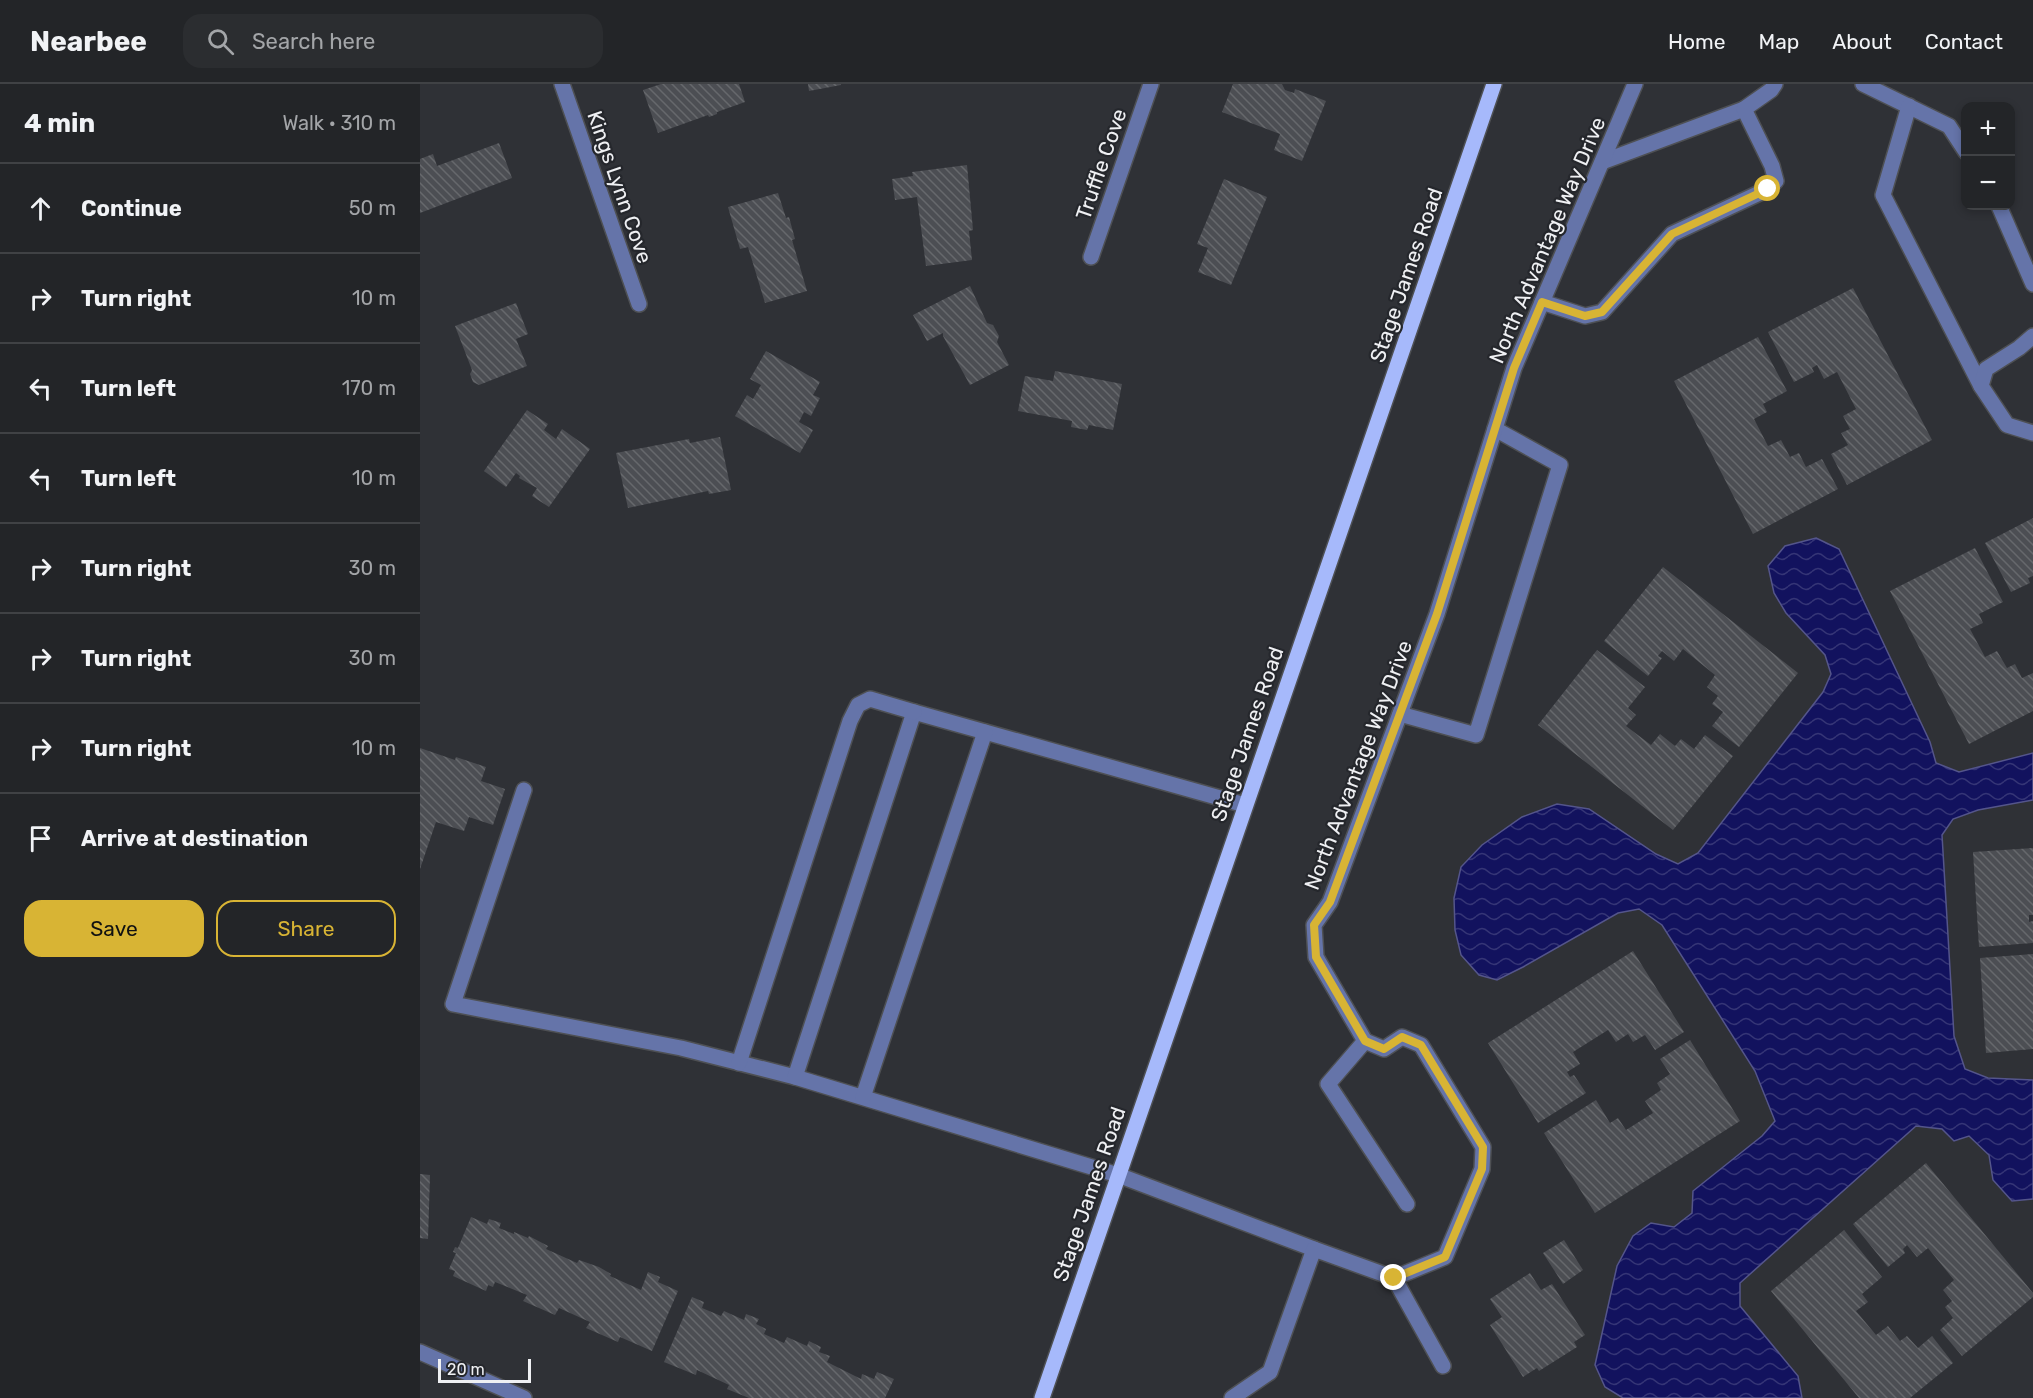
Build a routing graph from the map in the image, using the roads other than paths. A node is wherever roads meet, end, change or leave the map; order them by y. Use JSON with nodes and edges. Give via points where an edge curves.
{"nodes":[{"id":1,"x":562,"y":84,"type":"edge"},
{"id":2,"x":1151,"y":84,"type":"edge"},
{"id":3,"x":1494,"y":84,"type":"edge"},
{"id":4,"x":1635,"y":84,"type":"edge"},
{"id":5,"x":1775,"y":84,"type":"edge"},
{"id":6,"x":1863,"y":84,"type":"edge"},
{"id":7,"x":1909,"y":106,"type":"junction"},
{"id":8,"x":1744,"y":109,"type":"junction"},
{"id":9,"x":1961,"y":146,"type":"edge"},
{"id":10,"x":1602,"y":162,"type":"junction"},
{"id":11,"x":2001,"y":210,"type":"edge"},
{"id":12,"x":1091,"y":257,"type":"dead end"},
{"id":13,"x":2033,"y":284,"type":"edge"},
{"id":14,"x":1542,"y":302,"type":"junction"},
{"id":15,"x":639,"y":304,"type":"dead end"},
{"id":16,"x":2033,"y":336,"type":"edge"},
{"id":17,"x":1981,"y":386,"type":"junction"},
{"id":18,"x":1495,"y":429,"type":"junction"},
{"id":19,"x":2033,"y":433,"type":"edge"},
{"id":20,"x":914,"y":712,"type":"junction"},
{"id":21,"x":1400,"y":714,"type":"junction"},
{"id":22,"x":985,"y":732,"type":"junction"},
{"id":23,"x":524,"y":790,"type":"dead end"},
{"id":24,"x":1245,"y":804,"type":"junction"},
{"id":25,"x":1365,"y":1041,"type":"junction"},
{"id":26,"x":739,"y":1063,"type":"junction"},
{"id":27,"x":795,"y":1077,"type":"junction"},
{"id":28,"x":863,"y":1097,"type":"junction"},
{"id":29,"x":1118,"y":1175,"type":"junction"},
{"id":30,"x":1407,"y":1204,"type":"dead end"},
{"id":31,"x":1314,"y":1249,"type":"junction"},
{"id":32,"x":1394,"y":1278,"type":"junction"},
{"id":33,"x":420,"y":1352,"type":"edge"},
{"id":34,"x":1443,"y":1366,"type":"dead end"},
{"id":35,"x":524,"y":1398,"type":"edge"},
{"id":36,"x":1041,"y":1398,"type":"edge"},
{"id":37,"x":1232,"y":1398,"type":"edge"}],
"edges":[{"from":1,"to":15,"type":"street","name":"Kings Lynn Cove"},
{"from":2,"to":12,"type":"street","name":"Truffle Cove"},
{"from":3,"to":24,"type":"main road","name":"Stage James Road"},
{"from":4,"to":10,"type":"street","name":"North Advantage Way Drive"},
{"from":5,"to":8,"type":"street"},
{"from":6,"to":7,"type":"street"},
{"from":7,"to":9,"type":"street","via":[[1949,126]]},
{"from":7,"to":17,"type":"street","via":[[1883,195]]},
{"from":8,"to":10,"type":"street"},
{"from":8,"to":14,"type":"street","via":[[1772,166],[1776,181],[1768,189],[1672,234],[1602,312],[1585,316]]},
{"from":10,"to":14,"type":"street","name":"North Advantage Way Drive"},
{"from":11,"to":13,"type":"street"},
{"from":14,"to":18,"type":"street","name":"North Advantage Way Drive","via":[[1514,368]]},
{"from":16,"to":17,"type":"street","via":[[1986,369]]},
{"from":17,"to":19,"type":"street","via":[[2007,425]]},
{"from":18,"to":21,"type":"street","name":"North Advantage Way Drive","via":[[1437,614]]},
{"from":18,"to":21,"type":"street","via":[[1560,465],[1476,735]]},
{"from":20,"to":22,"type":"street"},
{"from":20,"to":26,"type":"street","via":[[870,699],[858,705],[850,721]]},
{"from":20,"to":27,"type":"street"},
{"from":21,"to":25,"type":"street","name":"North Advantage Way Drive","via":[[1330,902],[1314,925],[1316,957]]},
{"from":22,"to":24,"type":"street"},
{"from":22,"to":28,"type":"street"},
{"from":23,"to":26,"type":"street","via":[[453,1004]]},
{"from":24,"to":29,"type":"main road","name":"Stage James Road"},
{"from":25,"to":30,"type":"street","via":[[1328,1084]]},
{"from":25,"to":32,"type":"street","via":[[1384,1049],[1402,1037],[1421,1045],[1483,1147],[1482,1169],[1445,1257]]},
{"from":26,"to":27,"type":"street"},
{"from":27,"to":28,"type":"street"},
{"from":28,"to":29,"type":"street"},
{"from":29,"to":31,"type":"street"},
{"from":29,"to":36,"type":"main road","name":"Stage James Road"},
{"from":31,"to":32,"type":"street"},
{"from":31,"to":37,"type":"street","via":[[1270,1372]]},
{"from":32,"to":34,"type":"street"},
{"from":33,"to":35,"type":"street"}]}
